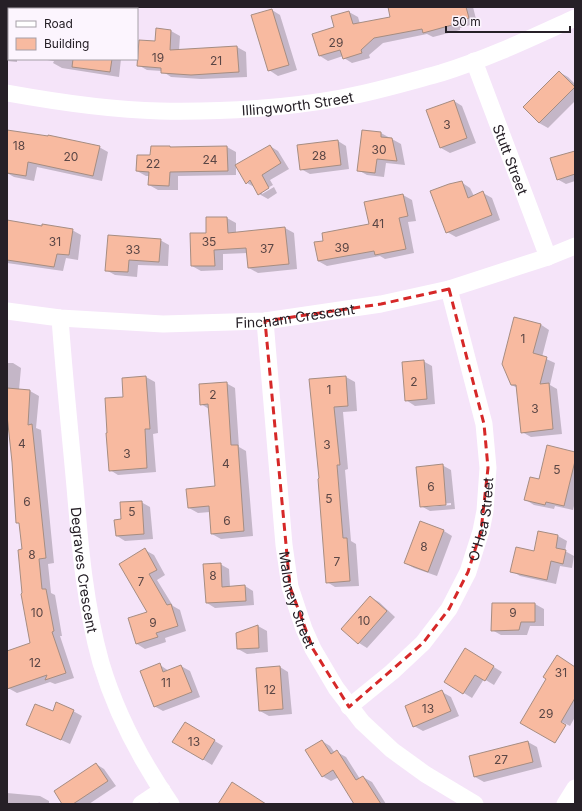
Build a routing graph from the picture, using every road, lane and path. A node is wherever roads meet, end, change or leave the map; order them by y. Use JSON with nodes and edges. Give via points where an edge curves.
{"nodes":[{"id":1,"x":575,"y":18,"type":"edge"},
{"id":2,"x":474,"y":61,"type":"junction"},
{"id":3,"x":7,"y":93,"type":"edge"},
{"id":4,"x":575,"y":246,"type":"edge"},
{"id":5,"x":548,"y":257,"type":"junction"},
{"id":6,"x":449,"y":289,"type":"junction"},
{"id":7,"x":7,"y":311,"type":"edge"},
{"id":8,"x":60,"y":318,"type":"junction"},
{"id":9,"x":265,"y":321,"type":"junction"},
{"id":10,"x":350,"y":707,"type":"junction"},
{"id":11,"x":575,"y":788,"type":"edge"},
{"id":12,"x":166,"y":797,"type":"edge"},
{"id":13,"x":141,"y":804,"type":"edge"},
{"id":14,"x":475,"y":804,"type":"edge"},
{"id":15,"x":566,"y":804,"type":"edge"}],
"edges":[{"from":1,"to":2,"type":"street","name":"Illingworth Street"},
{"from":2,"to":3,"type":"street","name":"Illingworth Street","via":[[375,91],[269,108],[160,111],[122,109]]},
{"from":2,"to":5,"type":"street","name":"Stutt Street"},
{"from":4,"to":5,"type":"street","name":"Fincham Crescent"},
{"from":5,"to":6,"type":"street","name":"Fincham Crescent"},
{"from":6,"to":9,"type":"street","name":"Fincham Crescent","via":[[381,304]]},
{"from":6,"to":10,"type":"street","name":"O'Hea Street","via":[[484,424],[488,468],[481,532],[468,572],[449,609],[423,643]]},
{"from":7,"to":8,"type":"street","name":"Fincham Crescent"},
{"from":8,"to":9,"type":"street","name":"Fincham Crescent","via":[[163,324]]},
{"from":8,"to":12,"type":"street","name":"Degraves Crescent","via":[[81,560],[88,612],[102,665],[121,716]]},
{"from":9,"to":10,"type":"street","name":"Maloney Street","via":[[284,545],[290,587],[313,649]]},
{"from":10,"to":14,"type":"street","name":"Maloney Street","via":[[392,750],[425,774]]},
{"from":11,"to":15,"type":"street"},
{"from":12,"to":13,"type":"street"}]}
